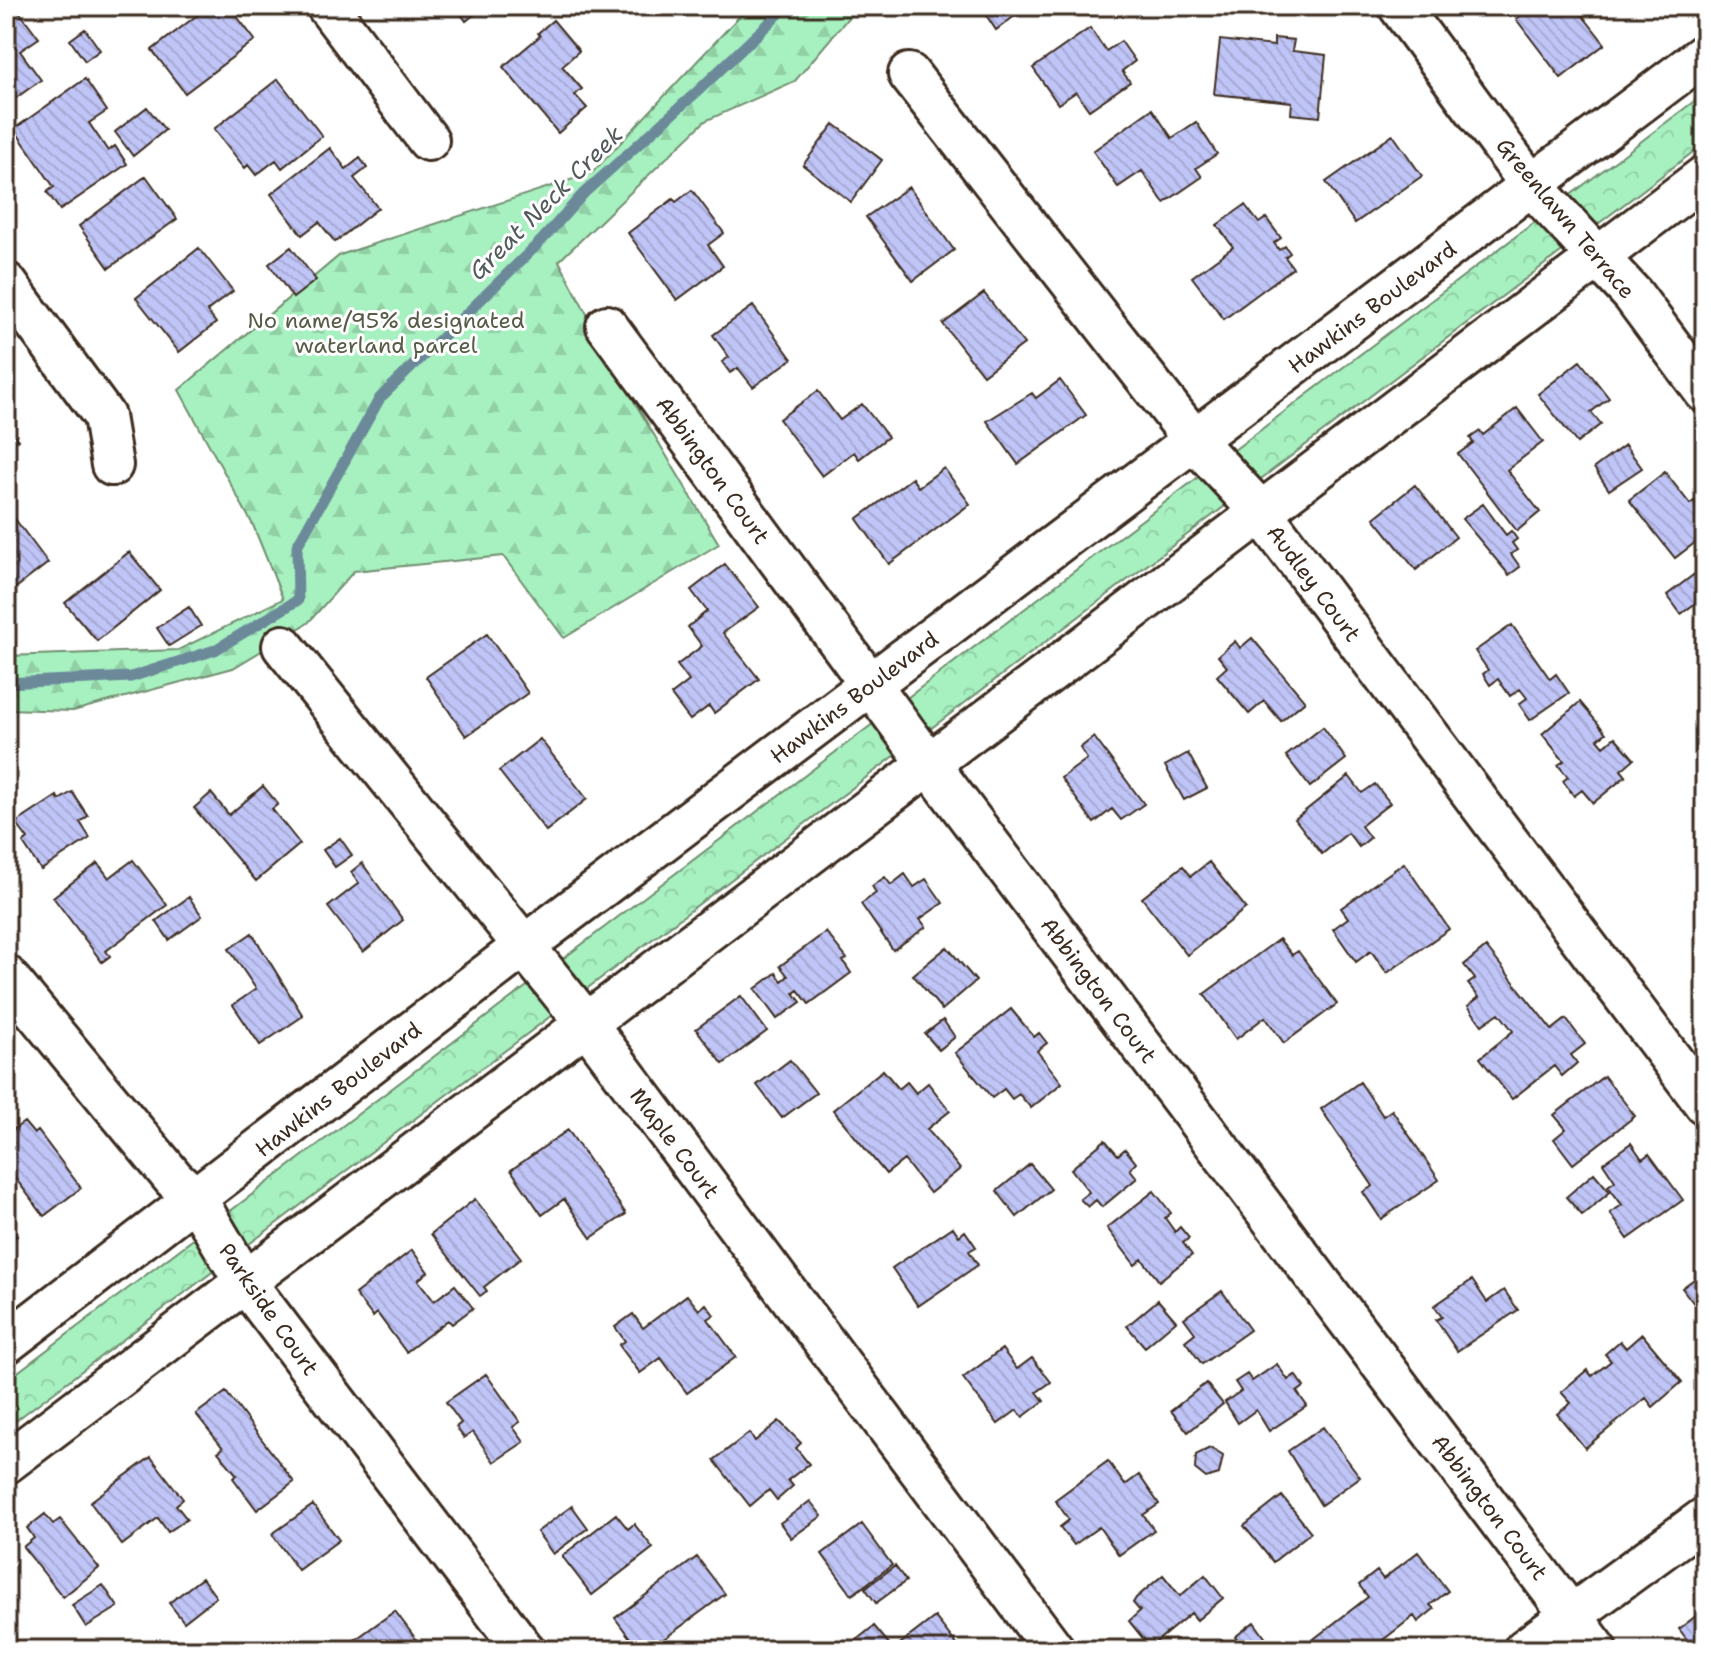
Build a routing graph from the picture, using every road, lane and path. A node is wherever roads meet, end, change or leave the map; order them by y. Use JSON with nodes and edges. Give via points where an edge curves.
{"nodes":[{"id":1,"x":327,"y":6,"type":"edge"},
{"id":2,"x":1399,"y":6,"type":"edge"},
{"id":3,"x":1705,"y":54,"type":"edge"},
{"id":4,"x":909,"y":74,"type":"dead end"},
{"id":5,"x":428,"y":140,"type":"dead end"},
{"id":6,"x":1705,"y":176,"type":"edge"},
{"id":7,"x":1531,"y":185,"type":"junction"},
{"id":8,"x":1597,"y":257,"type":"junction"},
{"id":9,"x":6,"y":283,"type":"edge"},
{"id":10,"x":607,"y":326,"type":"dead end"},
{"id":11,"x":1705,"y":392,"type":"edge"},
{"id":12,"x":1195,"y":441,"type":"junction"},
{"id":13,"x":112,"y":465,"type":"dead end"},
{"id":14,"x":1261,"y":512,"type":"junction"},
{"id":15,"x":283,"y":646,"type":"dead end"},
{"id":16,"x":871,"y":685,"type":"junction"},
{"id":17,"x":929,"y":764,"type":"junction"},
{"id":18,"x":524,"y":946,"type":"junction"},
{"id":19,"x":6,"y":976,"type":"edge"},
{"id":20,"x":586,"y":1023,"type":"junction"},
{"id":21,"x":1705,"y":1104,"type":"edge"},
{"id":22,"x":196,"y":1199,"type":"junction"},
{"id":23,"x":245,"y":1282,"type":"junction"},
{"id":24,"x":6,"y":1343,"type":"edge"},
{"id":25,"x":6,"y":1463,"type":"edge"},
{"id":26,"x":1705,"y":1518,"type":"edge"},
{"id":27,"x":1571,"y":1615,"type":"junction"},
{"id":28,"x":524,"y":1650,"type":"edge"},
{"id":29,"x":1054,"y":1650,"type":"edge"},
{"id":30,"x":1524,"y":1650,"type":"edge"},
{"id":31,"x":1597,"y":1650,"type":"edge"}],
"edges":[{"from":1,"to":5,"type":"street"},
{"from":2,"to":7,"type":"street","name":"Greenlawn Terrace"},
{"from":3,"to":7,"type":"street","name":"Hawkins Boulevard"},
{"from":4,"to":12,"type":"street","name":"Audley Court"},
{"from":6,"to":8,"type":"street"},
{"from":7,"to":8,"type":"street","name":"Greenlawn Terrace"},
{"from":7,"to":12,"type":"street","name":"Hawkins Boulevard"},
{"from":8,"to":11,"type":"street","name":"Greenlawn Terrace","via":[[1633,295]]},
{"from":8,"to":14,"type":"street"},
{"from":9,"to":13,"type":"street","via":[[104,416]]},
{"from":10,"to":16,"type":"street","name":"Abbington Court"},
{"from":12,"to":14,"type":"street","name":"Audley Court"},
{"from":12,"to":16,"type":"street","name":"Hawkins Boulevard"},
{"from":14,"to":17,"type":"street"},
{"from":14,"to":21,"type":"street","name":"Audley Court"},
{"from":15,"to":18,"type":"street","name":"Maple Court"},
{"from":16,"to":17,"type":"street","name":"Abbington Court"},
{"from":16,"to":18,"type":"street","name":"Hawkins Boulevard"},
{"from":17,"to":20,"type":"street"},
{"from":17,"to":27,"type":"street","name":"Abbington Court"},
{"from":18,"to":20,"type":"street","name":"Maple Court"},
{"from":18,"to":22,"type":"street","name":"Hawkins Boulevard"},
{"from":19,"to":22,"type":"street","name":"Parkside Court"},
{"from":20,"to":23,"type":"street"},
{"from":20,"to":29,"type":"street","name":"Maple Court"},
{"from":22,"to":23,"type":"street","name":"Parkside Court"},
{"from":22,"to":24,"type":"street","name":"Hawkins Boulevard"},
{"from":23,"to":25,"type":"street"},
{"from":23,"to":28,"type":"street","name":"Parkside Court"},
{"from":26,"to":27,"type":"street"},
{"from":27,"to":30,"type":"street"},
{"from":27,"to":31,"type":"street","name":"Abbington Court"}]}
